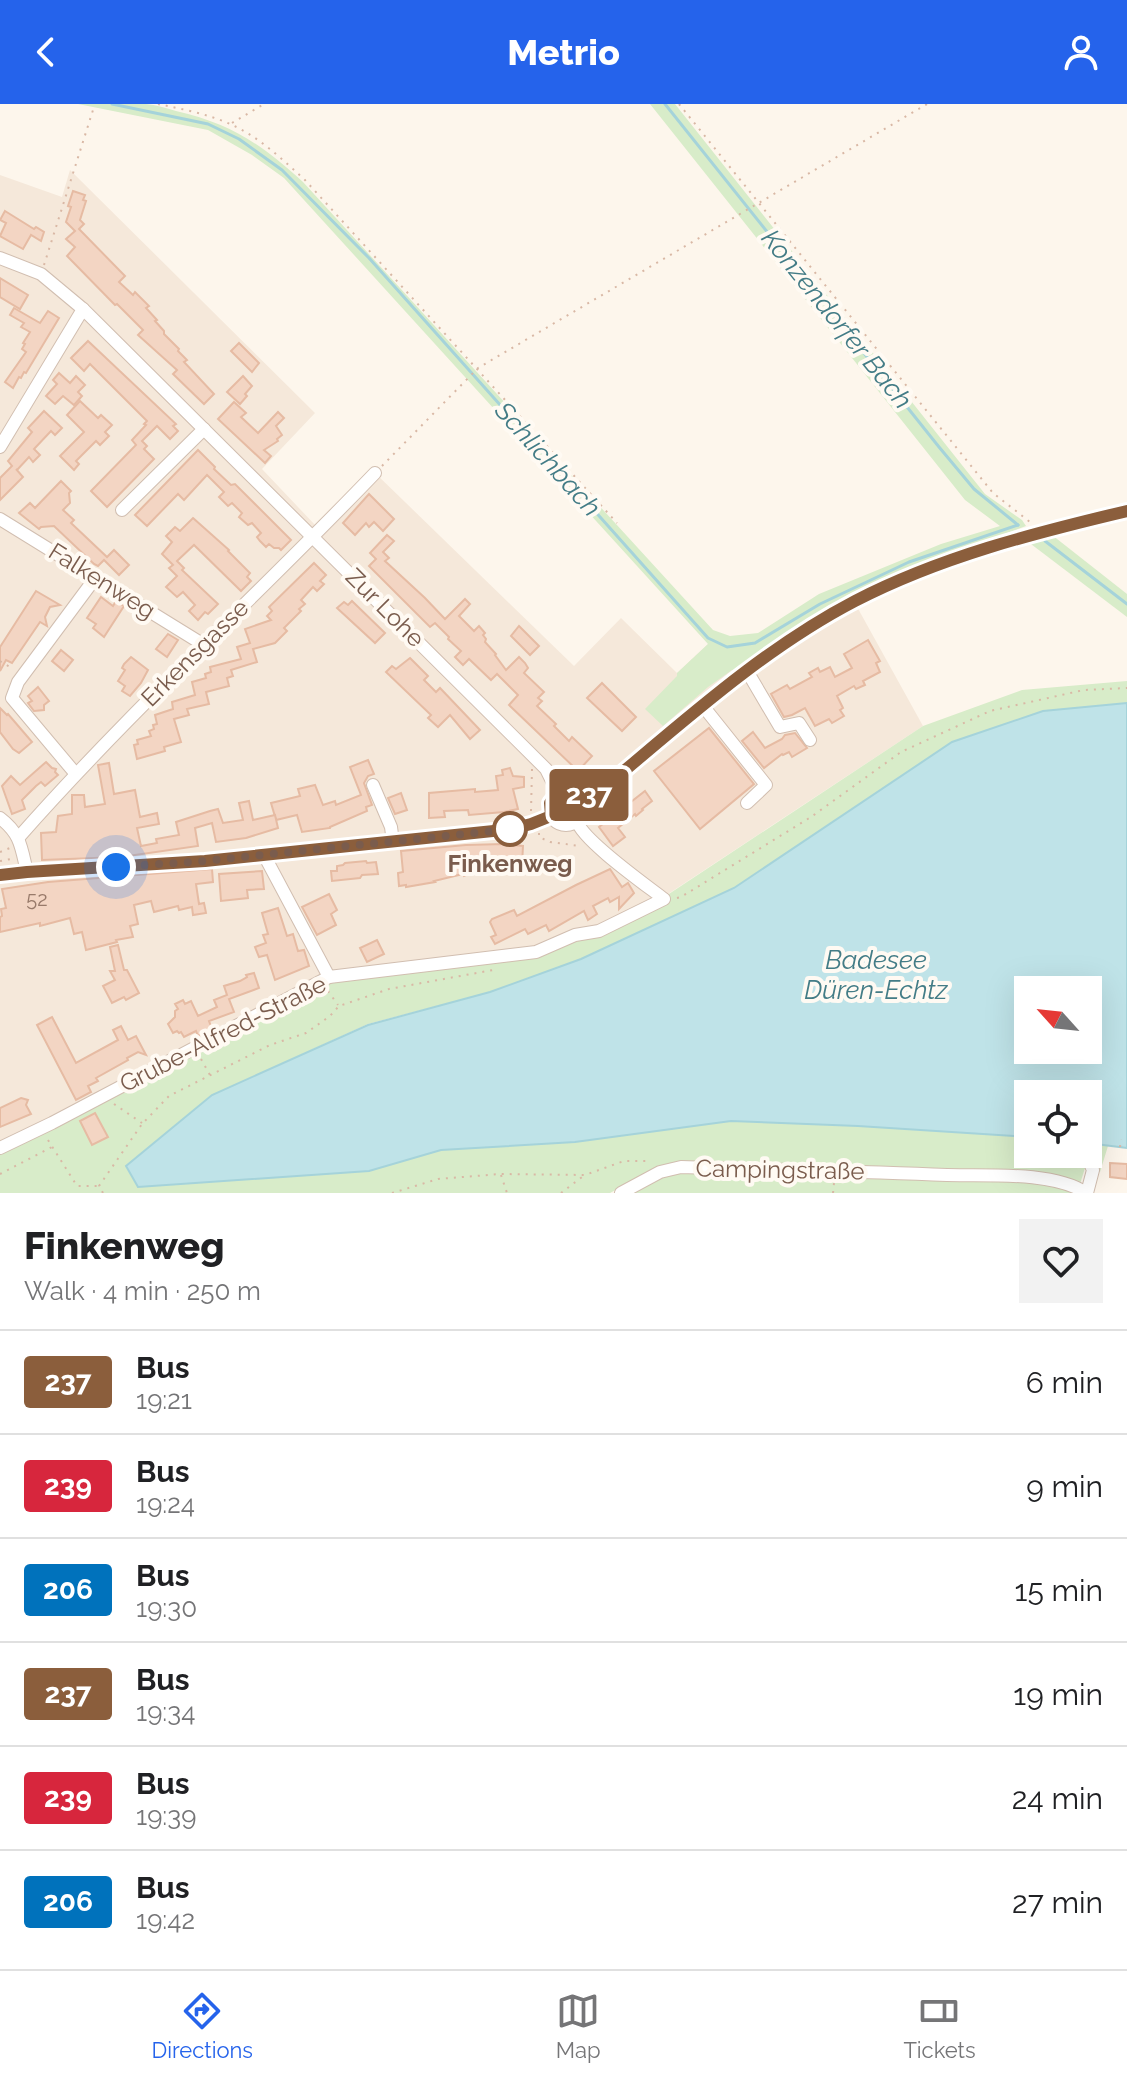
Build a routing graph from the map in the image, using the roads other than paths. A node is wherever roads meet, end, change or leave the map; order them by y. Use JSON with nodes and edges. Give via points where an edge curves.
{"nodes":[{"id":1,"x":0,"y":258,"type":"edge"},
{"id":2,"x":83,"y":309,"type":"junction"},
{"id":3,"x":5,"y":427,"type":"edge"},
{"id":4,"x":204,"y":429,"type":"junction"},
{"id":5,"x":0,"y":447,"type":"edge"},
{"id":6,"x":375,"y":473,"type":"road end"},
{"id":7,"x":122,"y":510,"type":"dead end"},
{"id":8,"x":1127,"y":511,"type":"edge"},
{"id":9,"x":0,"y":519,"type":"edge"},
{"id":10,"x":314,"y":536,"type":"junction"},
{"id":11,"x":96,"y":577,"type":"junction"},
{"id":12,"x":204,"y":645,"type":"junction"},
{"id":13,"x":747,"y":671,"type":"junction"},
{"id":14,"x":703,"y":706,"type":"junction"},
{"id":15,"x":810,"y":740,"type":"dead end"},
{"id":16,"x":75,"y":773,"type":"junction"},
{"id":17,"x":373,"y":785,"type":"dead end"},
{"id":18,"x":558,"y":793,"type":"junction"},
{"id":19,"x":581,"y":800,"type":"junction"},
{"id":20,"x":747,"y":803,"type":"dead end"},
{"id":21,"x":551,"y":816,"type":"junction"},
{"id":22,"x":0,"y":818,"type":"edge"},
{"id":23,"x":577,"y":821,"type":"junction"},
{"id":24,"x":19,"y":837,"type":"junction"},
{"id":25,"x":393,"y":842,"type":"junction"},
{"id":26,"x":264,"y":855,"type":"junction"},
{"id":27,"x":27,"y":872,"type":"junction"},
{"id":28,"x":0,"y":875,"type":"edge"},
{"id":29,"x":325,"y":979,"type":"junction"},
{"id":30,"x":0,"y":1148,"type":"edge"},
{"id":31,"x":1092,"y":1168,"type":"edge"},
{"id":32,"x":621,"y":1193,"type":"edge"},
{"id":33,"x":1086,"y":1193,"type":"edge"}],
"edges":[{"from":1,"to":2,"type":"street","name":"Zur Lohe","via":[[41,274]]},
{"from":2,"to":3,"type":"street"},
{"from":2,"to":4,"type":"street","name":"Zur Lohe"},
{"from":3,"to":5,"type":"street"},
{"from":4,"to":7,"type":"street"},
{"from":4,"to":10,"type":"street","name":"Zur Lohe"},
{"from":6,"to":10,"type":"street","name":"Erkensgasse"},
{"from":8,"to":13,"type":"street","via":[[1039,532],[922,570],[854,602]]},
{"from":9,"to":11,"type":"street","name":"Falkenweg"},
{"from":10,"to":12,"type":"street","name":"Erkensgasse"},
{"from":10,"to":18,"type":"street","name":"Zur Lohe","via":[[532,754]]},
{"from":11,"to":12,"type":"street","name":"Falkenweg"},
{"from":11,"to":16,"type":"street","via":[[12,698]]},
{"from":12,"to":16,"type":"street","name":"Erkensgasse"},
{"from":13,"to":14,"type":"street"},
{"from":13,"to":15,"type":"street","via":[[780,727],[799,723]]},
{"from":14,"to":19,"type":"street","via":[[605,787]]},
{"from":14,"to":20,"type":"street","via":[[766,785]]},
{"from":16,"to":24,"type":"street","name":"Erkensgasse"},
{"from":17,"to":25,"type":"street"},
{"from":18,"to":19,"type":"street","via":[[571,792]]},
{"from":18,"to":21,"type":"street","via":[[550,803]]},
{"from":19,"to":23,"type":"street","via":[[583,811]]},
{"from":21,"to":23,"type":"street","via":[[563,825]]},
{"from":21,"to":25,"type":"street","via":[[512,829]]},
{"from":22,"to":24,"type":"street"},
{"from":23,"to":29,"type":"street","name":"Grube-Alfred-Straße","via":[[591,839],[664,899],[599,931],[536,952]]},
{"from":24,"to":27,"type":"street"},
{"from":25,"to":26,"type":"street"},
{"from":26,"to":27,"type":"street"},
{"from":26,"to":29,"type":"street"},
{"from":27,"to":28,"type":"street"},
{"from":29,"to":30,"type":"street","name":"Grube-Alfred-Straße"},
{"from":31,"to":33,"type":"street"},
{"from":32,"to":33,"type":"street","name":"Campingstraße","via":[[681,1167],[1055,1180]]}]}
